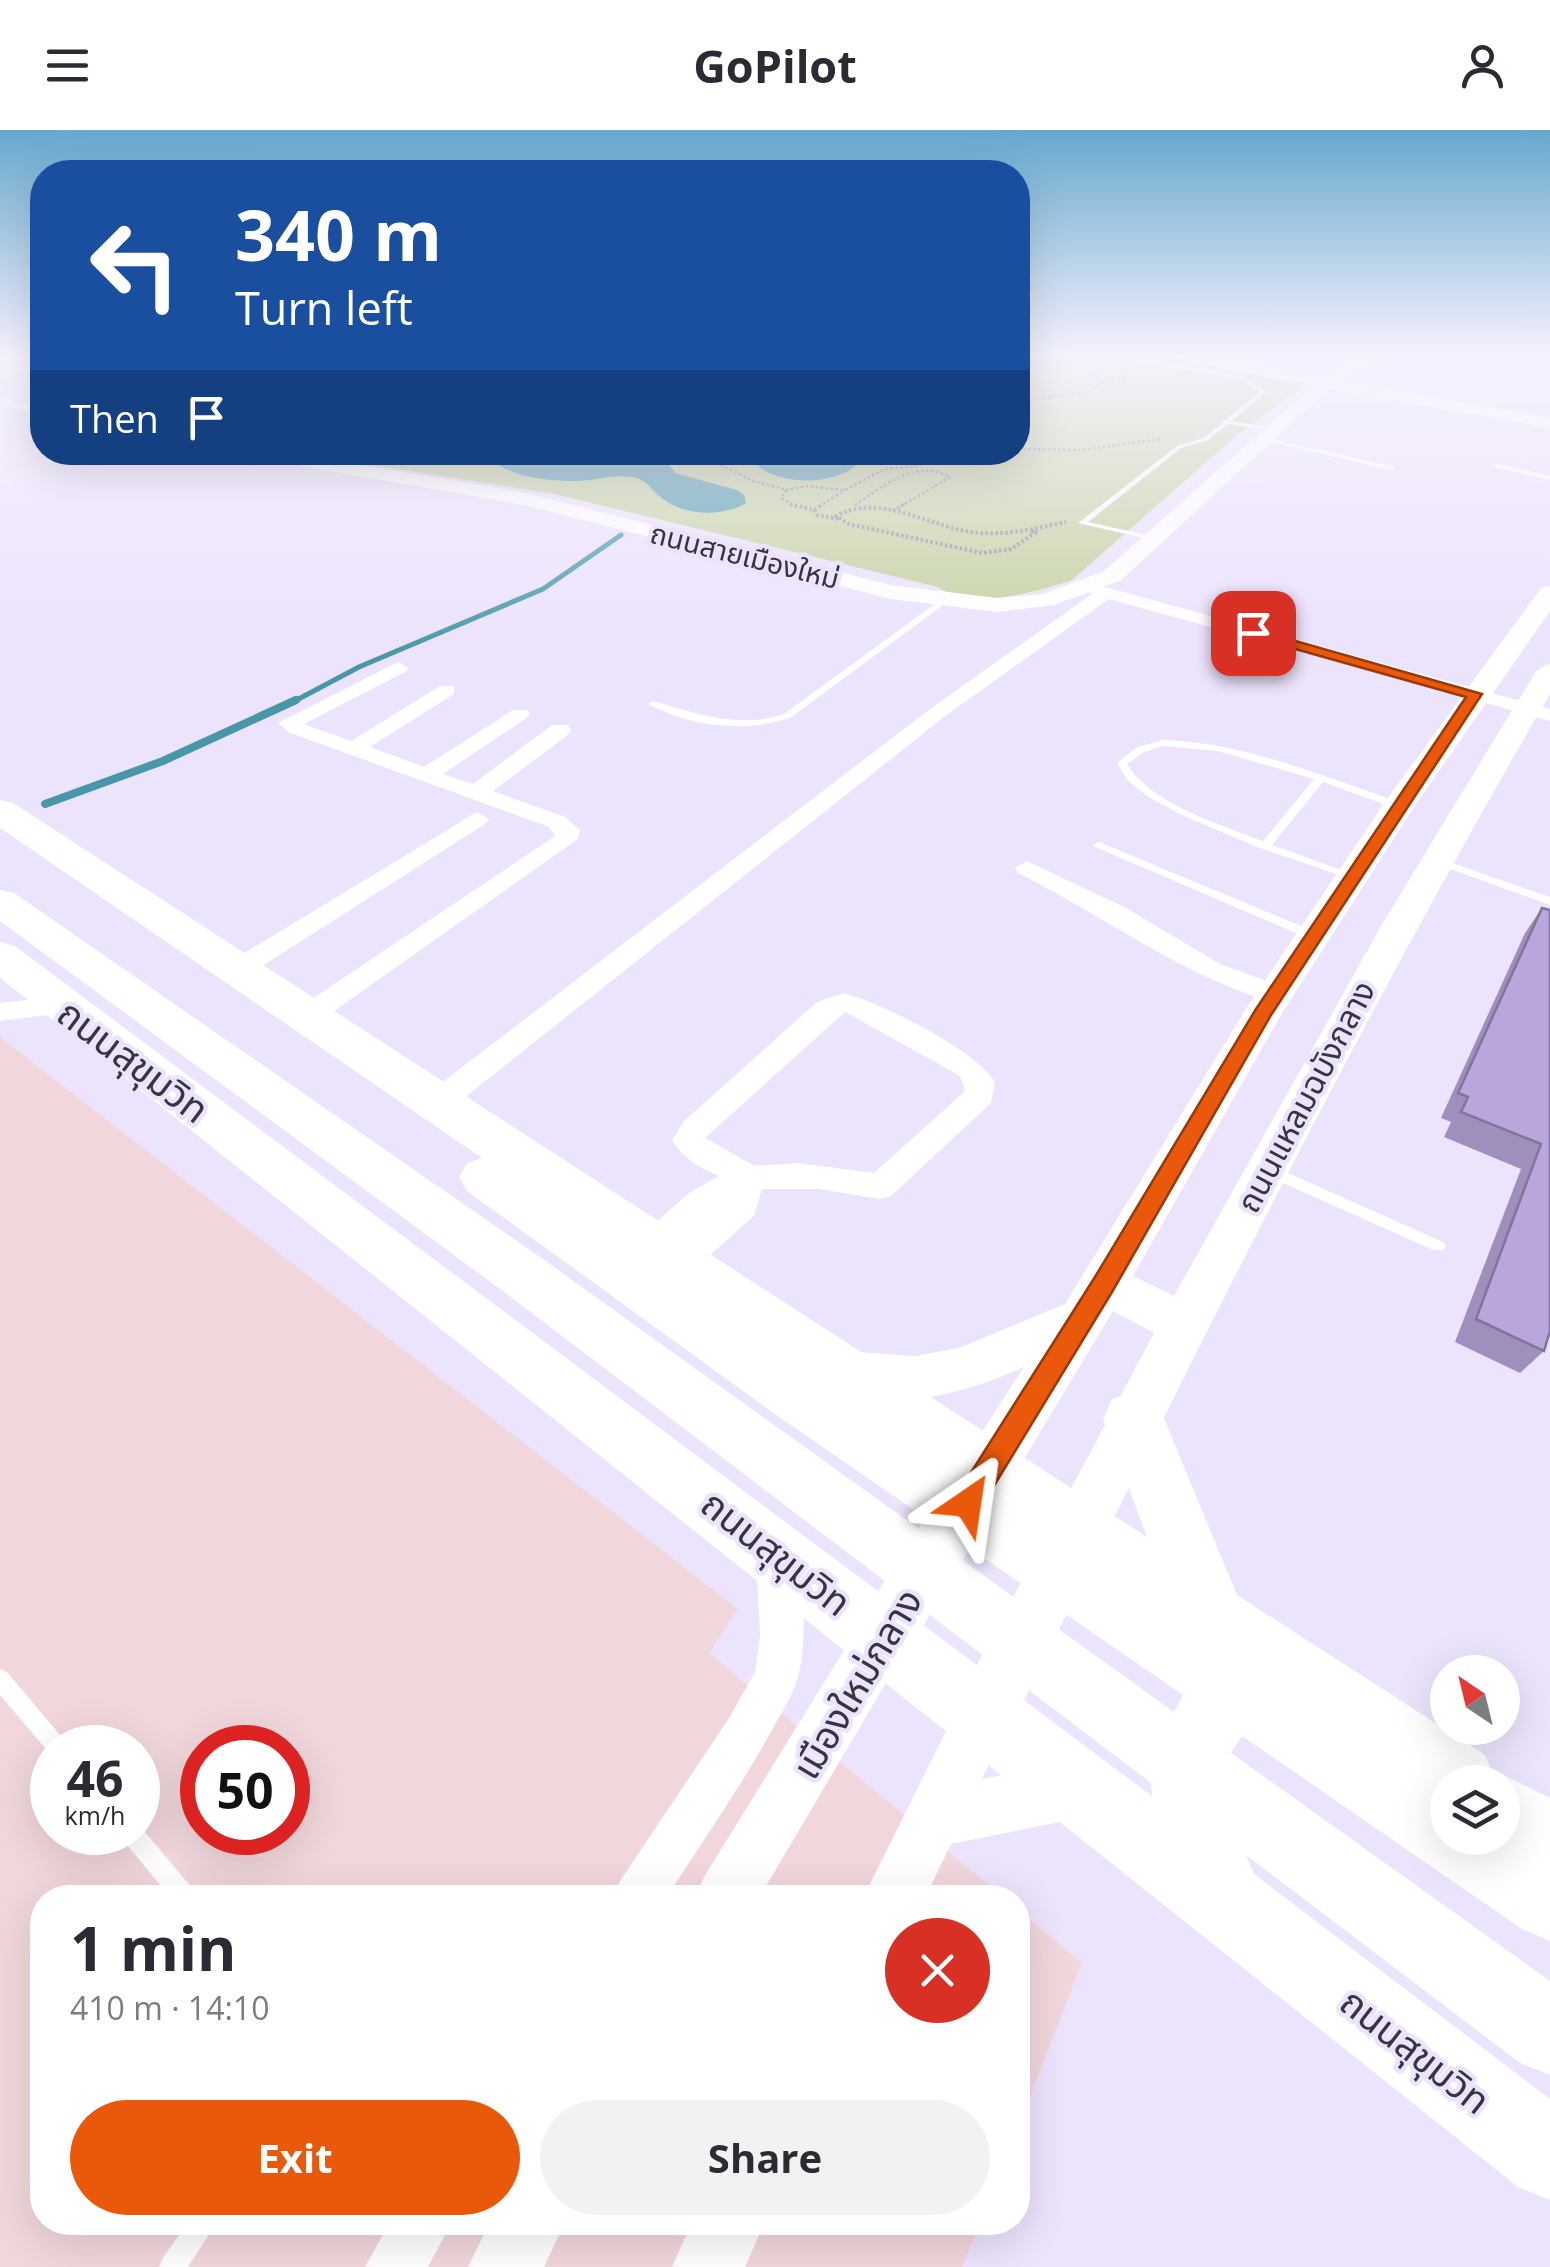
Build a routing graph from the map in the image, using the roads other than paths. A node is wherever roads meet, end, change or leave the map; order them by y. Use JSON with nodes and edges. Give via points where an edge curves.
{"nodes":[{"id":1,"x":1170,"y":454,"type":"edge"},
{"id":2,"x":1239,"y":454,"type":"edge"},
{"id":3,"x":1341,"y":454,"type":"edge"},
{"id":4,"x":343,"y":465,"type":"edge"},
{"id":5,"x":365,"y":465,"type":"edge"},
{"id":6,"x":1496,"y":466,"type":"dead end"},
{"id":7,"x":1392,"y":468,"type":"dead end"},
{"id":8,"x":1550,"y":478,"type":"edge"},
{"id":9,"x":462,"y":483,"type":"junction"},
{"id":10,"x":1144,"y":537,"type":"junction"},
{"id":11,"x":1094,"y":589,"type":"junction"},
{"id":12,"x":1550,"y":592,"type":"edge"},
{"id":13,"x":946,"y":600,"type":"junction"},
{"id":14,"x":398,"y":668,"type":"dead end"},
{"id":15,"x":1550,"y":671,"type":"edge"},
{"id":16,"x":447,"y":690,"type":"dead end"},
{"id":17,"x":1475,"y":694,"type":"junction"},
{"id":18,"x":653,"y":704,"type":"dead end"},
{"id":19,"x":1538,"y":712,"type":"edge"},
{"id":20,"x":520,"y":714,"type":"dead end"},
{"id":21,"x":560,"y":730,"type":"dead end"},
{"id":22,"x":352,"y":749,"type":"junction"},
{"id":23,"x":426,"y":775,"type":"junction"},
{"id":24,"x":1320,"y":779,"type":"junction"},
{"id":25,"x":476,"y":806,"type":"junction"},
{"id":26,"x":1398,"y":806,"type":"junction"},
{"id":27,"x":0,"y":811,"type":"edge"},
{"id":28,"x":1268,"y":844,"type":"junction"},
{"id":29,"x":1099,"y":845,"type":"dead end"},
{"id":30,"x":0,"y":848,"type":"edge"},
{"id":31,"x":1435,"y":860,"type":"junction"},
{"id":32,"x":1026,"y":868,"type":"dead end"},
{"id":33,"x":1352,"y":876,"type":"junction"},
{"id":34,"x":1550,"y":901,"type":"edge"},
{"id":35,"x":0,"y":902,"type":"edge"},
{"id":36,"x":1314,"y":936,"type":"junction"},
{"id":37,"x":0,"y":956,"type":"edge"},
{"id":38,"x":238,"y":969,"type":"junction"},
{"id":39,"x":1269,"y":1004,"type":"junction"},
{"id":40,"x":62,"y":1005,"type":"junction"},
{"id":41,"x":0,"y":1012,"type":"edge"},
{"id":42,"x":316,"y":1021,"type":"junction"},
{"id":43,"x":1333,"y":1040,"type":"junction"},
{"id":44,"x":438,"y":1102,"type":"junction"},
{"id":45,"x":197,"y":1108,"type":"junction"},
{"id":46,"x":1266,"y":1170,"type":"junction"},
{"id":47,"x":749,"y":1177,"type":"junction"},
{"id":48,"x":1438,"y":1246,"type":"dead end"},
{"id":49,"x":666,"y":1254,"type":"junction"},
{"id":50,"x":1093,"y":1302,"type":"junction"},
{"id":51,"x":1184,"y":1325,"type":"junction"},
{"id":52,"x":849,"y":1377,"type":"junction"},
{"id":53,"x":1134,"y":1419,"type":"junction"},
{"id":54,"x":988,"y":1470,"type":"junction"},
{"id":55,"x":719,"y":1508,"type":"junction"},
{"id":56,"x":1078,"y":1530,"type":"junction"},
{"id":57,"x":776,"y":1552,"type":"junction"},
{"id":58,"x":1212,"y":1619,"type":"junction"},
{"id":59,"x":884,"y":1635,"type":"junction"},
{"id":60,"x":0,"y":1679,"type":"edge"},
{"id":61,"x":1333,"y":1700,"type":"junction"},
{"id":62,"x":985,"y":1713,"type":"junction"},
{"id":63,"x":39,"y":1725,"type":"edge"},
{"id":64,"x":1432,"y":1765,"type":"edge"},
{"id":65,"x":1079,"y":1789,"type":"junction"},
{"id":66,"x":933,"y":1818,"type":"junction"},
{"id":67,"x":1430,"y":1820,"type":"edge"},
{"id":68,"x":1520,"y":1824,"type":"edge"},
{"id":69,"x":1550,"y":1843,"type":"edge"},
{"id":70,"x":150,"y":1855,"type":"edge"},
{"id":71,"x":1481,"y":1855,"type":"edge"},
{"id":72,"x":175,"y":1885,"type":"edge"},
{"id":73,"x":646,"y":1885,"type":"edge"},
{"id":74,"x":734,"y":1885,"type":"edge"},
{"id":75,"x":900,"y":1885,"type":"edge"},
{"id":76,"x":1226,"y":1900,"type":"junction"},
{"id":77,"x":1550,"y":1901,"type":"edge"},
{"id":78,"x":1550,"y":2033,"type":"edge"},
{"id":79,"x":1550,"y":2154,"type":"edge"},
{"id":80,"x":195,"y":2235,"type":"edge"},
{"id":81,"x":415,"y":2235,"type":"edge"},
{"id":82,"x":522,"y":2235,"type":"edge"},
{"id":83,"x":724,"y":2235,"type":"edge"},
{"id":84,"x":172,"y":2267,"type":"edge"},
{"id":85,"x":394,"y":2267,"type":"edge"},
{"id":86,"x":504,"y":2267,"type":"edge"},
{"id":87,"x":708,"y":2267,"type":"edge"}],
"edges":[{"from":1,"to":10,"type":"lane","via":[[1082,523]]},
{"from":2,"to":10,"type":"street","name":"ถนนสายเมืองใหม่"},
{"from":3,"to":7,"type":"lane"},
{"from":4,"to":9,"type":"street","name":"ถนนสายเมืองใหม่"},
{"from":5,"to":9,"type":"street","name":"ถนนสายเมืองใหม่"},
{"from":6,"to":8,"type":"lane"},
{"from":9,"to":13,"type":"street","name":"ถนนสายเมืองใหม่","via":[[891,592]]},
{"from":10,"to":11,"type":"street","name":"ถนนสายเมืองใหม่"},
{"from":11,"to":13,"type":"street","name":"ถนนสายเมืองใหม่","via":[[997,605]]},
{"from":11,"to":17,"type":"street"},
{"from":11,"to":44,"type":"street"},
{"from":12,"to":17,"type":"main road"},
{"from":13,"to":18,"type":"lane","via":[[769,723],[713,722]]},
{"from":14,"to":22,"type":"street","via":[[289,723]]},
{"from":15,"to":19,"type":"main road","name":"ถนนแหลมฉบังกลาง"},
{"from":16,"to":22,"type":"street"},
{"from":17,"to":19,"type":"street"},
{"from":17,"to":26,"type":"main road"},
{"from":19,"to":31,"type":"main road","name":"ถนนแหลมฉบังกลาง"},
{"from":20,"to":23,"type":"street"},
{"from":21,"to":25,"type":"street"},
{"from":22,"to":23,"type":"street"},
{"from":23,"to":25,"type":"street"},
{"from":24,"to":26,"type":"lane"},
{"from":24,"to":28,"type":"lane"},
{"from":24,"to":28,"type":"lane","via":[[1191,744],[1138,749],[1122,763],[1123,775],[1141,792]]},
{"from":25,"to":38,"type":"street"},
{"from":25,"to":42,"type":"street","via":[[558,822],[568,830],[566,838]]},
{"from":26,"to":33,"type":"main road"},
{"from":27,"to":38,"type":"highway"},
{"from":28,"to":33,"type":"lane"},
{"from":29,"to":36,"type":"lane"},
{"from":30,"to":67,"type":"highway","via":[[800,1398]]},
{"from":31,"to":34,"type":"lane"},
{"from":31,"to":43,"type":"main road","name":"ถนนแหลมฉบังกลาง"},
{"from":32,"to":39,"type":"street","via":[[1124,916]]},
{"from":33,"to":36,"type":"main road"},
{"from":35,"to":78,"type":"highway","name":"ถนนสุขุมวิท","via":[[520,1273]]},
{"from":36,"to":39,"type":"main road"},
{"from":37,"to":40,"type":"highway","name":"ถนนสุขุมวิท"},
{"from":38,"to":42,"type":"highway"},
{"from":39,"to":43,"type":"main road"},
{"from":39,"to":50,"type":"main road"},
{"from":40,"to":41,"type":"street"},
{"from":40,"to":45,"type":"highway","name":"ถนนสุขุมวิท"},
{"from":42,"to":44,"type":"highway"},
{"from":42,"to":45,"type":"highway","via":[[326,1040],[314,1068],[282,1093],[240,1108]]},
{"from":43,"to":46,"type":"main road","name":"ถนนแหลมฉบังกลาง"},
{"from":44,"to":49,"type":"highway"},
{"from":45,"to":55,"type":"highway","name":"ถนนสุขุมวิท"},
{"from":46,"to":48,"type":"lane"},
{"from":46,"to":51,"type":"main road","name":"ถนนแหลมฉบังกลาง"},
{"from":47,"to":47,"type":"street","via":[[822,1175],[880,1187],[980,1094],[980,1082],[970,1069],[859,1006],[827,1008],[688,1140]]},
{"from":47,"to":49,"type":"street","via":[[742,1208]]},
{"from":49,"to":52,"type":"highway"},
{"from":50,"to":51,"type":"main road"},
{"from":50,"to":52,"type":"main road","via":[[964,1370],[916,1378]]},
{"from":50,"to":54,"type":"main road"},
{"from":51,"to":53,"type":"main road","name":"ถนนแหลมฉบังกลาง"},
{"from":52,"to":54,"type":"highway"},
{"from":52,"to":55,"type":"highway","via":[[902,1450],[904,1482],[894,1501],[858,1535],[836,1541],[760,1525]]},
{"from":53,"to":56,"type":"main road","name":"ถนนแหลมฉบังกลาง"},
{"from":53,"to":58,"type":"highway"},
{"from":54,"to":56,"type":"highway"},
{"from":54,"to":59,"type":"main road","name":"เมืองใหม่กลาง"},
{"from":55,"to":57,"type":"highway","name":"ถนนสุขุมวิท"},
{"from":56,"to":58,"type":"highway"},
{"from":56,"to":62,"type":"main road"},
{"from":57,"to":59,"type":"highway","name":"ถนนสุขุมวิท"},
{"from":57,"to":73,"type":"street","via":[[782,1636],[776,1678]]},
{"from":58,"to":61,"type":"highway"},
{"from":59,"to":62,"type":"highway","name":"ถนนสุขุมวิท"},
{"from":59,"to":74,"type":"street","name":"เมืองใหม่กลาง"},
{"from":60,"to":63,"type":"lane"},
{"from":61,"to":64,"type":"highway"},
{"from":61,"to":76,"type":"highway","via":[[1258,1688],[1218,1706],[1194,1744],[1187,1794],[1199,1844]]},
{"from":62,"to":65,"type":"highway","name":"ถนนสุขุมวิท"},
{"from":62,"to":66,"type":"street"},
{"from":65,"to":66,"type":"street"},
{"from":65,"to":76,"type":"highway","name":"ถนนสุขุมวิท"},
{"from":66,"to":75,"type":"street"},
{"from":68,"to":69,"type":"highway"},
{"from":70,"to":72,"type":"lane"},
{"from":71,"to":77,"type":"highway"},
{"from":76,"to":79,"type":"highway","name":"ถนนสุขุมวิท"},
{"from":80,"to":84,"type":"lane"},
{"from":81,"to":85,"type":"street"},
{"from":82,"to":86,"type":"street"},
{"from":83,"to":87,"type":"street"}]}
